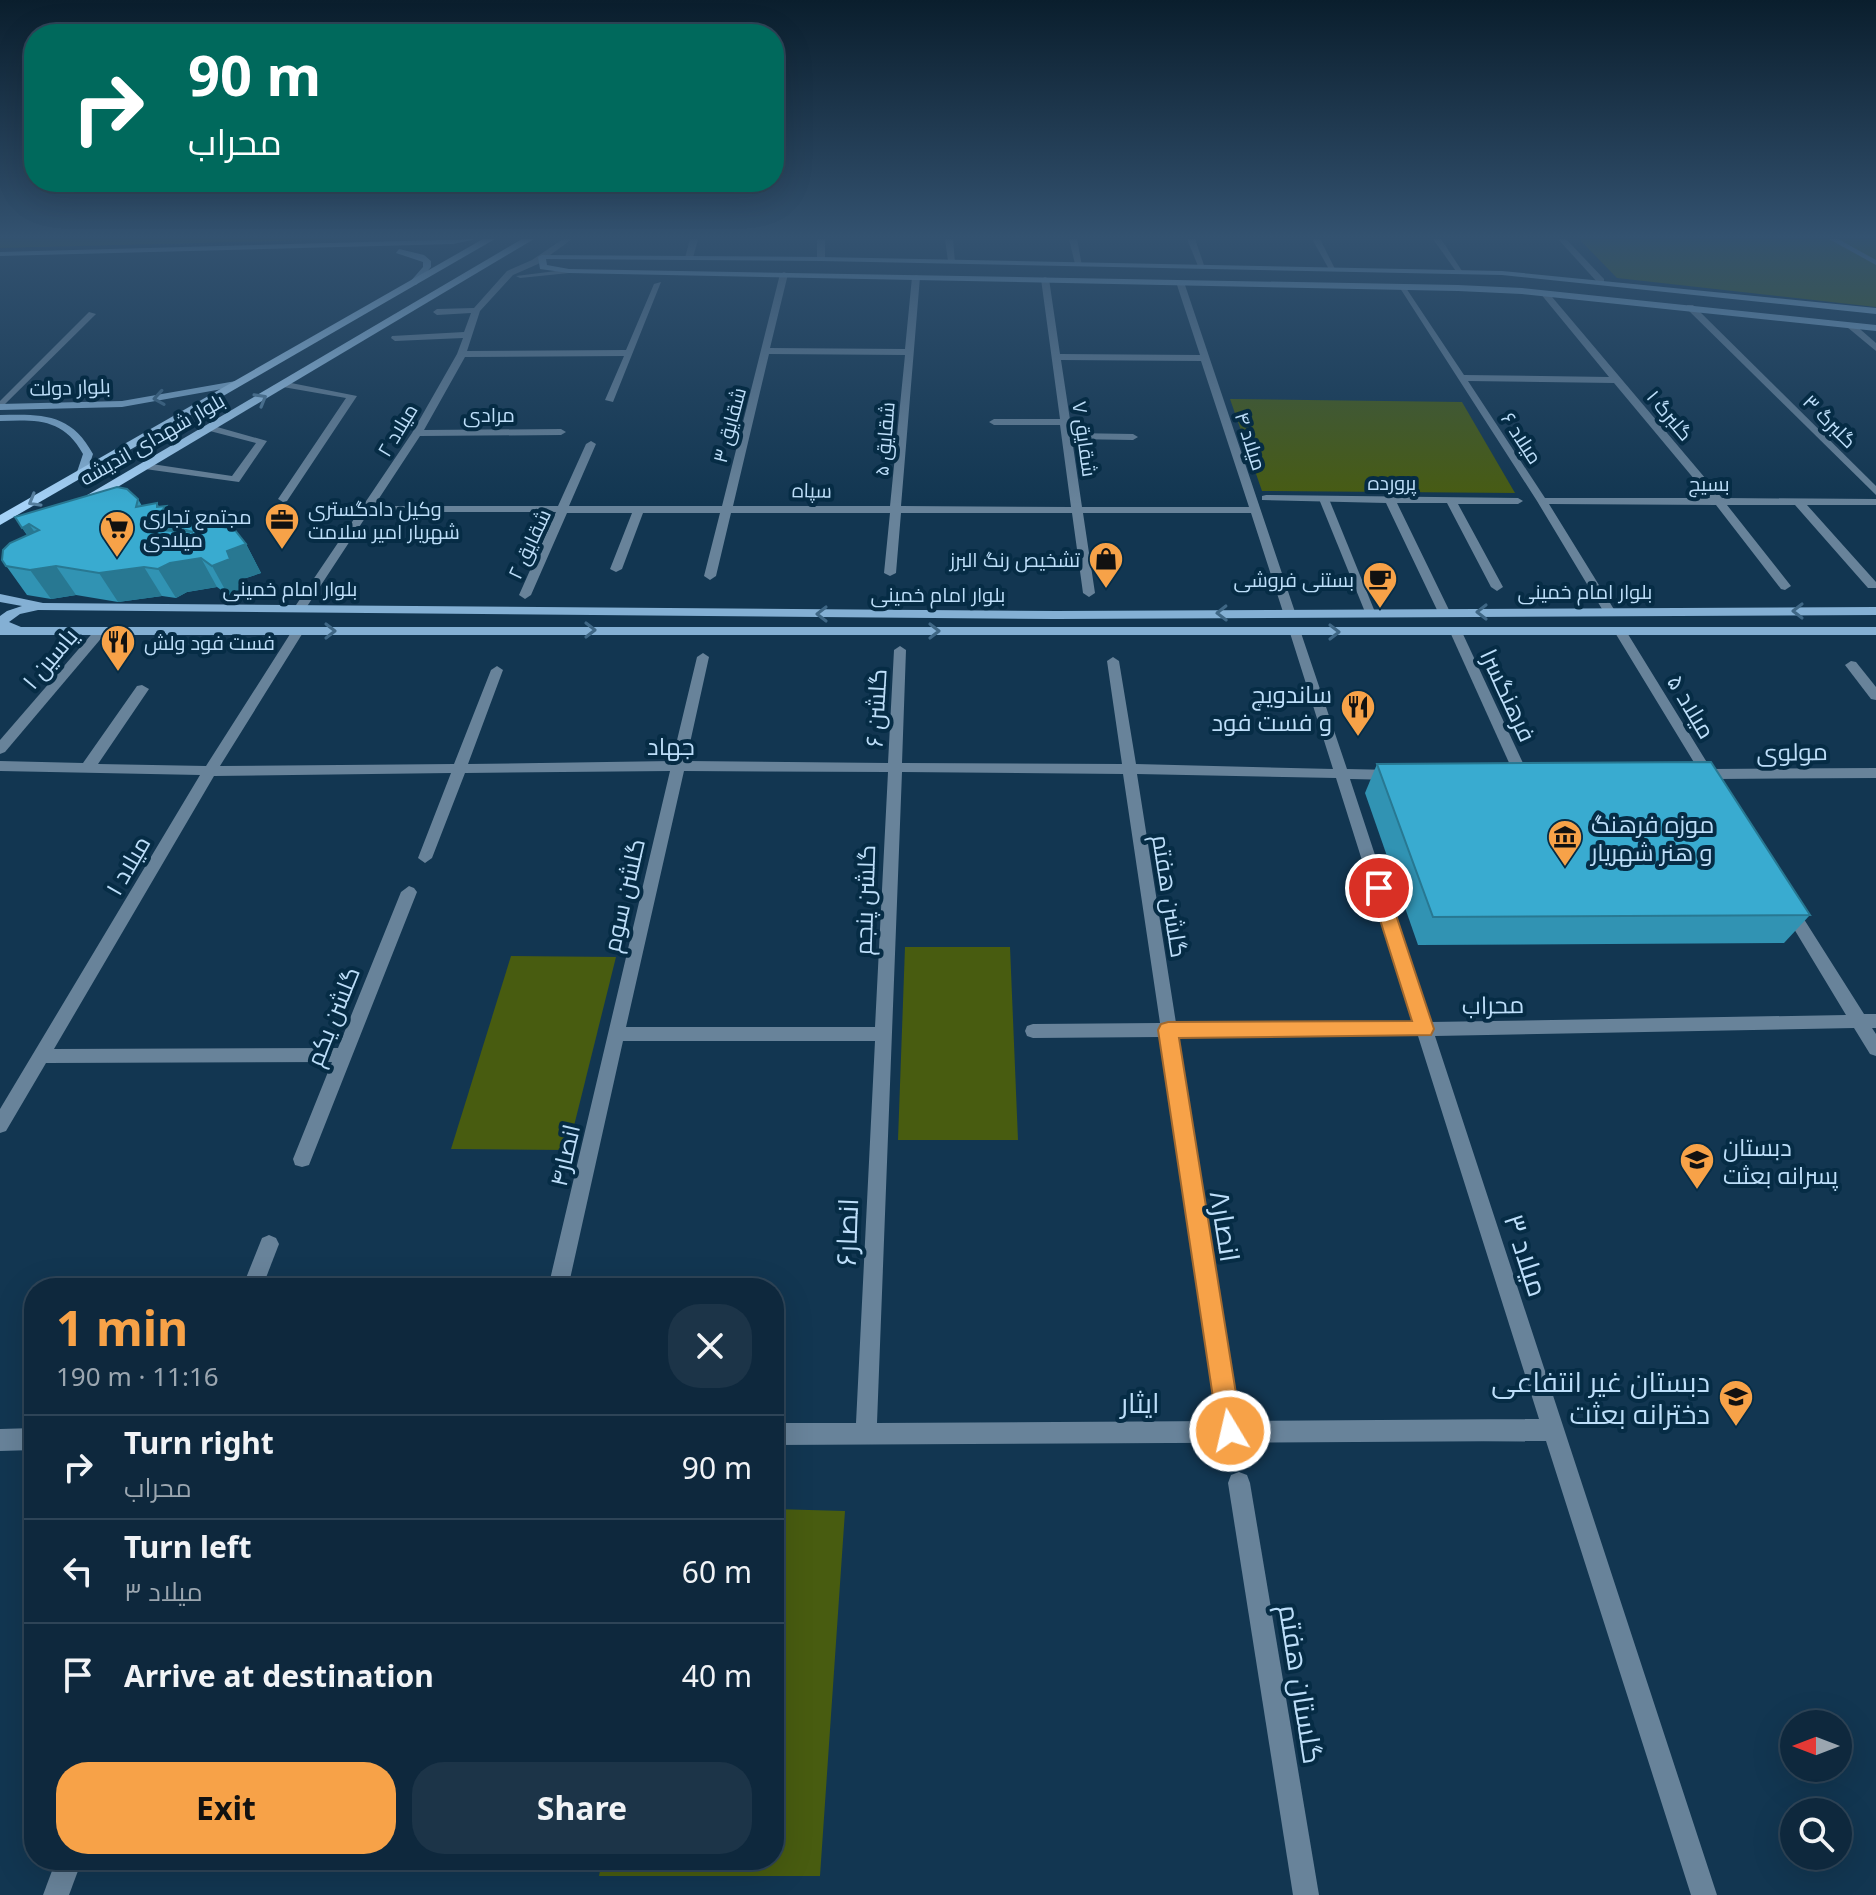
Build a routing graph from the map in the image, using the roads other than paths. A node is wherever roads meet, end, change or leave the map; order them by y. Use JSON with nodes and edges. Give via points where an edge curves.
{"nodes":[{"id":1,"x":79,"y":327,"type":"edge"},
{"id":2,"x":335,"y":327,"type":"edge"},
{"id":3,"x":382,"y":327,"type":"edge"},
{"id":4,"x":469,"y":327,"type":"edge"},
{"id":5,"x":640,"y":327,"type":"edge"},
{"id":6,"x":772,"y":327,"type":"edge"},
{"id":7,"x":911,"y":327,"type":"edge"},
{"id":8,"x":1052,"y":327,"type":"edge"},
{"id":9,"x":1195,"y":327,"type":"edge"},
{"id":10,"x":1428,"y":327,"type":"edge"},
{"id":11,"x":1573,"y":327,"type":"edge"},
{"id":12,"x":1711,"y":327,"type":"edge"},
{"id":13,"x":1853,"y":327,"type":"edge"},
{"id":14,"x":466,"y":335,"type":"junction"},
{"id":15,"x":395,"y":338,"type":"dead end"},
{"id":16,"x":1876,"y":348,"type":"edge"},
{"id":17,"x":767,"y":351,"type":"junction"},
{"id":18,"x":909,"y":352,"type":"junction"},
{"id":19,"x":629,"y":353,"type":"junction"},
{"id":20,"x":462,"y":354,"type":"junction"},
{"id":21,"x":1056,"y":357,"type":"junction"},
{"id":22,"x":1205,"y":358,"type":"junction"},
{"id":23,"x":1461,"y":378,"type":"junction"},
{"id":24,"x":1617,"y":380,"type":"junction"},
{"id":25,"x":236,"y":384,"type":"junction"},
{"id":26,"x":286,"y":385,"type":"junction"},
{"id":27,"x":610,"y":400,"type":"dead end"},
{"id":28,"x":0,"y":406,"type":"edge"},
{"id":29,"x":0,"y":418,"type":"edge"},
{"id":30,"x":994,"y":422,"type":"dead end"},
{"id":31,"x":1065,"y":422,"type":"junction"},
{"id":32,"x":210,"y":428,"type":"junction"},
{"id":33,"x":561,"y":432,"type":"dead end"},
{"id":34,"x":417,"y":433,"type":"junction"},
{"id":35,"x":1067,"y":436,"type":"junction"},
{"id":36,"x":1133,"y":437,"type":"dead end"},
{"id":37,"x":591,"y":444,"type":"dead end"},
{"id":38,"x":145,"y":466,"type":"junction"},
{"id":39,"x":82,"y":472,"type":"junction"},
{"id":40,"x":1876,"y":492,"type":"edge"},
{"id":41,"x":1266,"y":498,"type":"dead end"},
{"id":42,"x":283,"y":499,"type":"dead end"},
{"id":43,"x":1324,"y":499,"type":"junction"},
{"id":44,"x":1390,"y":499,"type":"junction"},
{"id":45,"x":1451,"y":500,"type":"junction"},
{"id":46,"x":1518,"y":501,"type":"dead end"},
{"id":47,"x":1542,"y":501,"type":"junction"},
{"id":48,"x":1719,"y":502,"type":"junction"},
{"id":49,"x":1798,"y":502,"type":"junction"},
{"id":50,"x":1876,"y":502,"type":"edge"},
{"id":51,"x":726,"y":507,"type":"junction"},
{"id":52,"x":566,"y":508,"type":"junction"},
{"id":53,"x":639,"y":508,"type":"junction"},
{"id":54,"x":369,"y":509,"type":"junction"},
{"id":55,"x":895,"y":509,"type":"junction"},
{"id":56,"x":1077,"y":509,"type":"junction"},
{"id":57,"x":1255,"y":510,"type":"junction"},
{"id":58,"x":65,"y":513,"type":"edge"},
{"id":59,"x":0,"y":521,"type":"edge"},
{"id":60,"x":616,"y":569,"type":"dead end"},
{"id":61,"x":890,"y":573,"type":"dead end"},
{"id":62,"x":710,"y":576,"type":"dead end"},
{"id":63,"x":1872,"y":585,"type":"dead end"},
{"id":64,"x":1785,"y":586,"type":"dead end"},
{"id":65,"x":1497,"y":587,"type":"dead end"},
{"id":66,"x":1089,"y":593,"type":"dead end"},
{"id":67,"x":525,"y":595,"type":"dead end"},
{"id":68,"x":0,"y":598,"type":"edge"},
{"id":69,"x":43,"y":607,"type":"junction"},
{"id":70,"x":300,"y":608,"type":"junction"},
{"id":71,"x":1609,"y":611,"type":"junction"},
{"id":72,"x":1876,"y":611,"type":"edge"},
{"id":73,"x":1289,"y":612,"type":"junction"},
{"id":74,"x":1370,"y":612,"type":"junction"},
{"id":75,"x":1444,"y":612,"type":"junction"},
{"id":76,"x":0,"y":631,"type":"edge"},
{"id":77,"x":22,"y":631,"type":"junction"},
{"id":78,"x":298,"y":631,"type":"junction"},
{"id":79,"x":1620,"y":631,"type":"junction"},
{"id":80,"x":1876,"y":631,"type":"edge"},
{"id":81,"x":100,"y":632,"type":"junction"},
{"id":82,"x":1456,"y":632,"type":"junction"},
{"id":83,"x":1296,"y":633,"type":"junction"},
{"id":84,"x":900,"y":650,"type":"dead end"},
{"id":85,"x":703,"y":657,"type":"dead end"},
{"id":86,"x":1113,"y":661,"type":"dead end"},
{"id":87,"x":1851,"y":665,"type":"dead end"},
{"id":88,"x":497,"y":670,"type":"dead end"},
{"id":89,"x":142,"y":689,"type":"dead end"},
{"id":90,"x":1876,"y":696,"type":"edge"},
{"id":91,"x":0,"y":749,"type":"edge"},
{"id":92,"x":0,"y":766,"type":"edge"},
{"id":93,"x":676,"y":766,"type":"junction"},
{"id":94,"x":88,"y":767,"type":"junction"},
{"id":95,"x":893,"y":767,"type":"junction"},
{"id":96,"x":457,"y":769,"type":"junction"},
{"id":97,"x":1127,"y":769,"type":"junction"},
{"id":98,"x":210,"y":771,"type":"junction"},
{"id":99,"x":1876,"y":773,"type":"edge"},
{"id":100,"x":1677,"y":774,"type":"edge"},
{"id":101,"x":1707,"y":774,"type":"junction"},
{"id":102,"x":1342,"y":775,"type":"junction"},
{"id":103,"x":1402,"y":775,"type":"edge"},
{"id":104,"x":1522,"y":776,"type":"edge"},
{"id":105,"x":1723,"y":800,"type":"edge"},
{"id":106,"x":425,"y":858,"type":"dead end"},
{"id":107,"x":1779,"y":891,"type":"edge"},
{"id":108,"x":409,"y":892,"type":"dead end"},
{"id":109,"x":1867,"y":1021,"type":"edge"},
{"id":110,"x":1424,"y":1029,"type":"junction"},
{"id":111,"x":1168,"y":1030,"type":"junction"},
{"id":112,"x":1033,"y":1031,"type":"dead end"},
{"id":113,"x":616,"y":1034,"type":"junction"},
{"id":114,"x":883,"y":1034,"type":"junction"},
{"id":115,"x":1876,"y":1049,"type":"edge"},
{"id":116,"x":345,"y":1055,"type":"junction"},
{"id":117,"x":42,"y":1056,"type":"junction"},
{"id":118,"x":0,"y":1125,"type":"edge"},
{"id":119,"x":302,"y":1159,"type":"dead end"},
{"id":120,"x":269,"y":1244,"type":"dead end"},
{"id":121,"x":256,"y":1278,"type":"edge"},
{"id":122,"x":560,"y":1278,"type":"edge"},
{"id":123,"x":1554,"y":1430,"type":"junction"},
{"id":124,"x":1230,"y":1431,"type":"junction"},
{"id":125,"x":784,"y":1434,"type":"edge"},
{"id":126,"x":866,"y":1434,"type":"junction"},
{"id":127,"x":24,"y":1439,"type":"edge"},
{"id":128,"x":0,"y":1440,"type":"edge"},
{"id":129,"x":1239,"y":1483,"type":"dead end"},
{"id":130,"x":65,"y":1870,"type":"edge"},
{"id":131,"x":56,"y":1895,"type":"edge"},
{"id":132,"x":1306,"y":1895,"type":"edge"},
{"id":133,"x":1704,"y":1895,"type":"edge"}],
"edges":[{"from":1,"to":28,"type":"street"},
{"from":2,"to":25,"type":"main road","name":"بلوار شهدای اندیشه"},
{"from":3,"to":26,"type":"main road","name":"بلوار شهدای اندیشه"},
{"from":4,"to":14,"type":"street","name":"میلاد ۲"},
{"from":5,"to":19,"type":"street"},
{"from":6,"to":17,"type":"street","name":"شقایق ۳"},
{"from":7,"to":18,"type":"street","name":"شقایق ۵"},
{"from":8,"to":21,"type":"street","name":"شقایق ۷"},
{"from":9,"to":22,"type":"street","name":"میلاد ۴"},
{"from":10,"to":23,"type":"street","name":"میلاد ۶"},
{"from":11,"to":24,"type":"street","name":"گلبرگ ۱"},
{"from":12,"to":40,"type":"street","name":"گلبرگ ۳"},
{"from":13,"to":16,"type":"street"},
{"from":14,"to":15,"type":"street"},
{"from":14,"to":20,"type":"street","name":"میلاد ۲"},
{"from":17,"to":18,"type":"street"},
{"from":17,"to":51,"type":"street","name":"شقایق ۳"},
{"from":18,"to":55,"type":"street","name":"شقایق ۵"},
{"from":19,"to":20,"type":"street"},
{"from":19,"to":27,"type":"street"},
{"from":20,"to":34,"type":"street","name":"میلاد ۲"},
{"from":21,"to":22,"type":"street"},
{"from":21,"to":31,"type":"street","name":"شقایق ۷"},
{"from":22,"to":57,"type":"street","name":"میلاد ۴"},
{"from":23,"to":24,"type":"street","name":"گلبرگ ۱"},
{"from":23,"to":47,"type":"street","name":"میلاد ۶"},
{"from":24,"to":48,"type":"street","name":"گلبرگ ۱"},
{"from":25,"to":28,"type":"street","name":"بلوار دولت","one_way":true,"via":[[122,404]]},
{"from":25,"to":39,"type":"main road","name":"بلوار شهدای اندیشه"},
{"from":32,"to":26,"type":"main road","name":"بلوار شهدای اندیشه","one_way":true},
{"from":26,"to":42,"type":"street","via":[[352,396]]},
{"from":29,"to":39,"type":"street","name":"بلوار دولت","via":[[61,422],[83,442],[88,454]]},
{"from":30,"to":31,"type":"street"},
{"from":31,"to":35,"type":"street","name":"شقایق ۷"},
{"from":32,"to":38,"type":"main road","name":"بلوار شهدای اندیشه"},
{"from":32,"to":38,"type":"street","via":[[262,441],[235,480]]},
{"from":33,"to":34,"type":"street","name":"مرادی"},
{"from":34,"to":54,"type":"street","name":"میلاد ۲"},
{"from":35,"to":36,"type":"street"},
{"from":35,"to":56,"type":"street","name":"شقایق ۷"},
{"from":37,"to":52,"type":"street","name":"شقایق ۲"},
{"from":38,"to":58,"type":"main road","name":"بلوار شهدای اندیشه"},
{"from":39,"to":59,"type":"main road","name":"بلوار شهدای اندیشه","one_way":true},
{"from":41,"to":43,"type":"street","name":"پرورده"},
{"from":43,"to":44,"type":"street","name":"پرورده"},
{"from":43,"to":74,"type":"lane"},
{"from":44,"to":45,"type":"street","name":"پرورده"},
{"from":44,"to":75,"type":"street"},
{"from":45,"to":46,"type":"street","name":"پرورده"},
{"from":45,"to":65,"type":"street"},
{"from":47,"to":48,"type":"street","name":"بسیج"},
{"from":47,"to":71,"type":"street","name":"میلاد ۶"},
{"from":48,"to":49,"type":"street","name":"بسیج"},
{"from":48,"to":64,"type":"street","name":"گلبرگ ۱"},
{"from":49,"to":50,"type":"street","name":"بسیج"},
{"from":49,"to":63,"type":"street"},
{"from":51,"to":53,"type":"street","name":"سپاه"},
{"from":51,"to":55,"type":"street","name":"سپاه"},
{"from":51,"to":62,"type":"street","name":"شقایق ۳"},
{"from":52,"to":53,"type":"street","name":"سپاه"},
{"from":52,"to":54,"type":"street","name":"سپاه"},
{"from":52,"to":67,"type":"street","name":"شقایق ۲"},
{"from":53,"to":60,"type":"street"},
{"from":54,"to":70,"type":"street","name":"میلاد ۲"},
{"from":55,"to":56,"type":"street","name":"سپاه"},
{"from":55,"to":61,"type":"street","name":"شقایق ۵"},
{"from":56,"to":57,"type":"street","name":"سپاه"},
{"from":56,"to":66,"type":"street","name":"شقایق ۷"},
{"from":57,"to":73,"type":"street","name":"میلاد ۴"},
{"from":68,"to":69,"type":"street","name":"بلوار امام خمینی"},
{"from":69,"to":70,"type":"street","name":"بلوار امام خمینی"},
{"from":69,"to":77,"type":"street","via":[[4,618],[5,626]]},
{"from":73,"to":70,"type":"street","name":"بلوار امام خمینی","one_way":true},
{"from":72,"to":71,"type":"street","name":"بلوار امام خمینی","one_way":true},
{"from":71,"to":75,"type":"street","name":"بلوار امام خمینی","one_way":true},
{"from":71,"to":79,"type":"street"},
{"from":73,"to":74,"type":"street","name":"بلوار امام خمینی"},
{"from":73,"to":83,"type":"street"},
{"from":74,"to":75,"type":"street","name":"بلوار امام خمینی"},
{"from":76,"to":77,"type":"street","name":"بلوار امام خمینی"},
{"from":77,"to":81,"type":"street","name":"بلوار امام خمینی"},
{"from":78,"to":81,"type":"street","name":"بلوار امام خمینی"},
{"from":78,"to":83,"type":"street","name":"بلوار امام خمینی","one_way":true},
{"from":78,"to":98,"type":"street","name":"میلاد ۱"},
{"from":79,"to":80,"type":"street","name":"بلوار امام خمینی"},
{"from":79,"to":82,"type":"street","name":"بلوار امام خمینی"},
{"from":79,"to":101,"type":"street","name":"میلاد ۵"},
{"from":81,"to":91,"type":"street","name":"یاسین ۱"},
{"from":83,"to":82,"type":"street","name":"بلوار امام خمینی","one_way":true},
{"from":82,"to":104,"type":"street","name":"فرهنگسرا"},
{"from":83,"to":102,"type":"street","name":"میلاد ۳"},
{"from":84,"to":95,"type":"street","name":"گلشن ۶"},
{"from":85,"to":93,"type":"street","name":"گلشن سوم"},
{"from":86,"to":97,"type":"street","name":"گلشن هفتم"},
{"from":87,"to":90,"type":"street"},
{"from":88,"to":96,"type":"street"},
{"from":89,"to":94,"type":"street"},
{"from":92,"to":94,"type":"street","name":"جهاد"},
{"from":93,"to":95,"type":"street","name":"جهاد"},
{"from":93,"to":96,"type":"street","name":"جهاد"},
{"from":93,"to":113,"type":"street","name":"گلشن سوم"},
{"from":94,"to":98,"type":"street","name":"جهاد"},
{"from":95,"to":97,"type":"street","name":"جهاد"},
{"from":95,"to":114,"type":"street","name":"گلشن پنجم"},
{"from":96,"to":98,"type":"street","name":"جهاد"},
{"from":96,"to":106,"type":"street"},
{"from":97,"to":102,"type":"street","name":"جهاد"},
{"from":97,"to":111,"type":"street","name":"گلشن هفتم"},
{"from":98,"to":117,"type":"street","name":"میلاد ۱"},
{"from":99,"to":101,"type":"street","name":"مولوی"},
{"from":100,"to":101,"type":"street"},
{"from":101,"to":105,"type":"street","name":"میلاد ۵"},
{"from":102,"to":103,"type":"street"},
{"from":102,"to":110,"type":"street","name":"میلاد ۳"},
{"from":107,"to":109,"type":"street"},
{"from":108,"to":116,"type":"street","name":"گلشن یکم"},
{"from":109,"to":110,"type":"street","name":"محراب"},
{"from":109,"to":115,"type":"street"},
{"from":110,"to":111,"type":"street","name":"محراب"},
{"from":110,"to":123,"type":"street","name":"میلاد ۳"},
{"from":111,"to":112,"type":"street","name":"محراب"},
{"from":111,"to":124,"type":"street","name":"انصار۸"},
{"from":113,"to":114,"type":"street"},
{"from":113,"to":122,"type":"street","name":"انصار۴"},
{"from":114,"to":126,"type":"street","name":"انصار۶"},
{"from":116,"to":117,"type":"street"},
{"from":116,"to":119,"type":"street","name":"گلشن یکم"},
{"from":117,"to":118,"type":"street","name":"میلاد ۱"},
{"from":120,"to":121,"type":"street"},
{"from":123,"to":124,"type":"street","name":"ایثار"},
{"from":123,"to":133,"type":"street","name":"میلاد ۳"},
{"from":124,"to":126,"type":"street","name":"ایثار"},
{"from":125,"to":126,"type":"street","name":"ایثار"},
{"from":127,"to":128,"type":"street"},
{"from":129,"to":132,"type":"street","name":"گلستان هفتم"},
{"from":130,"to":131,"type":"street"}]}
